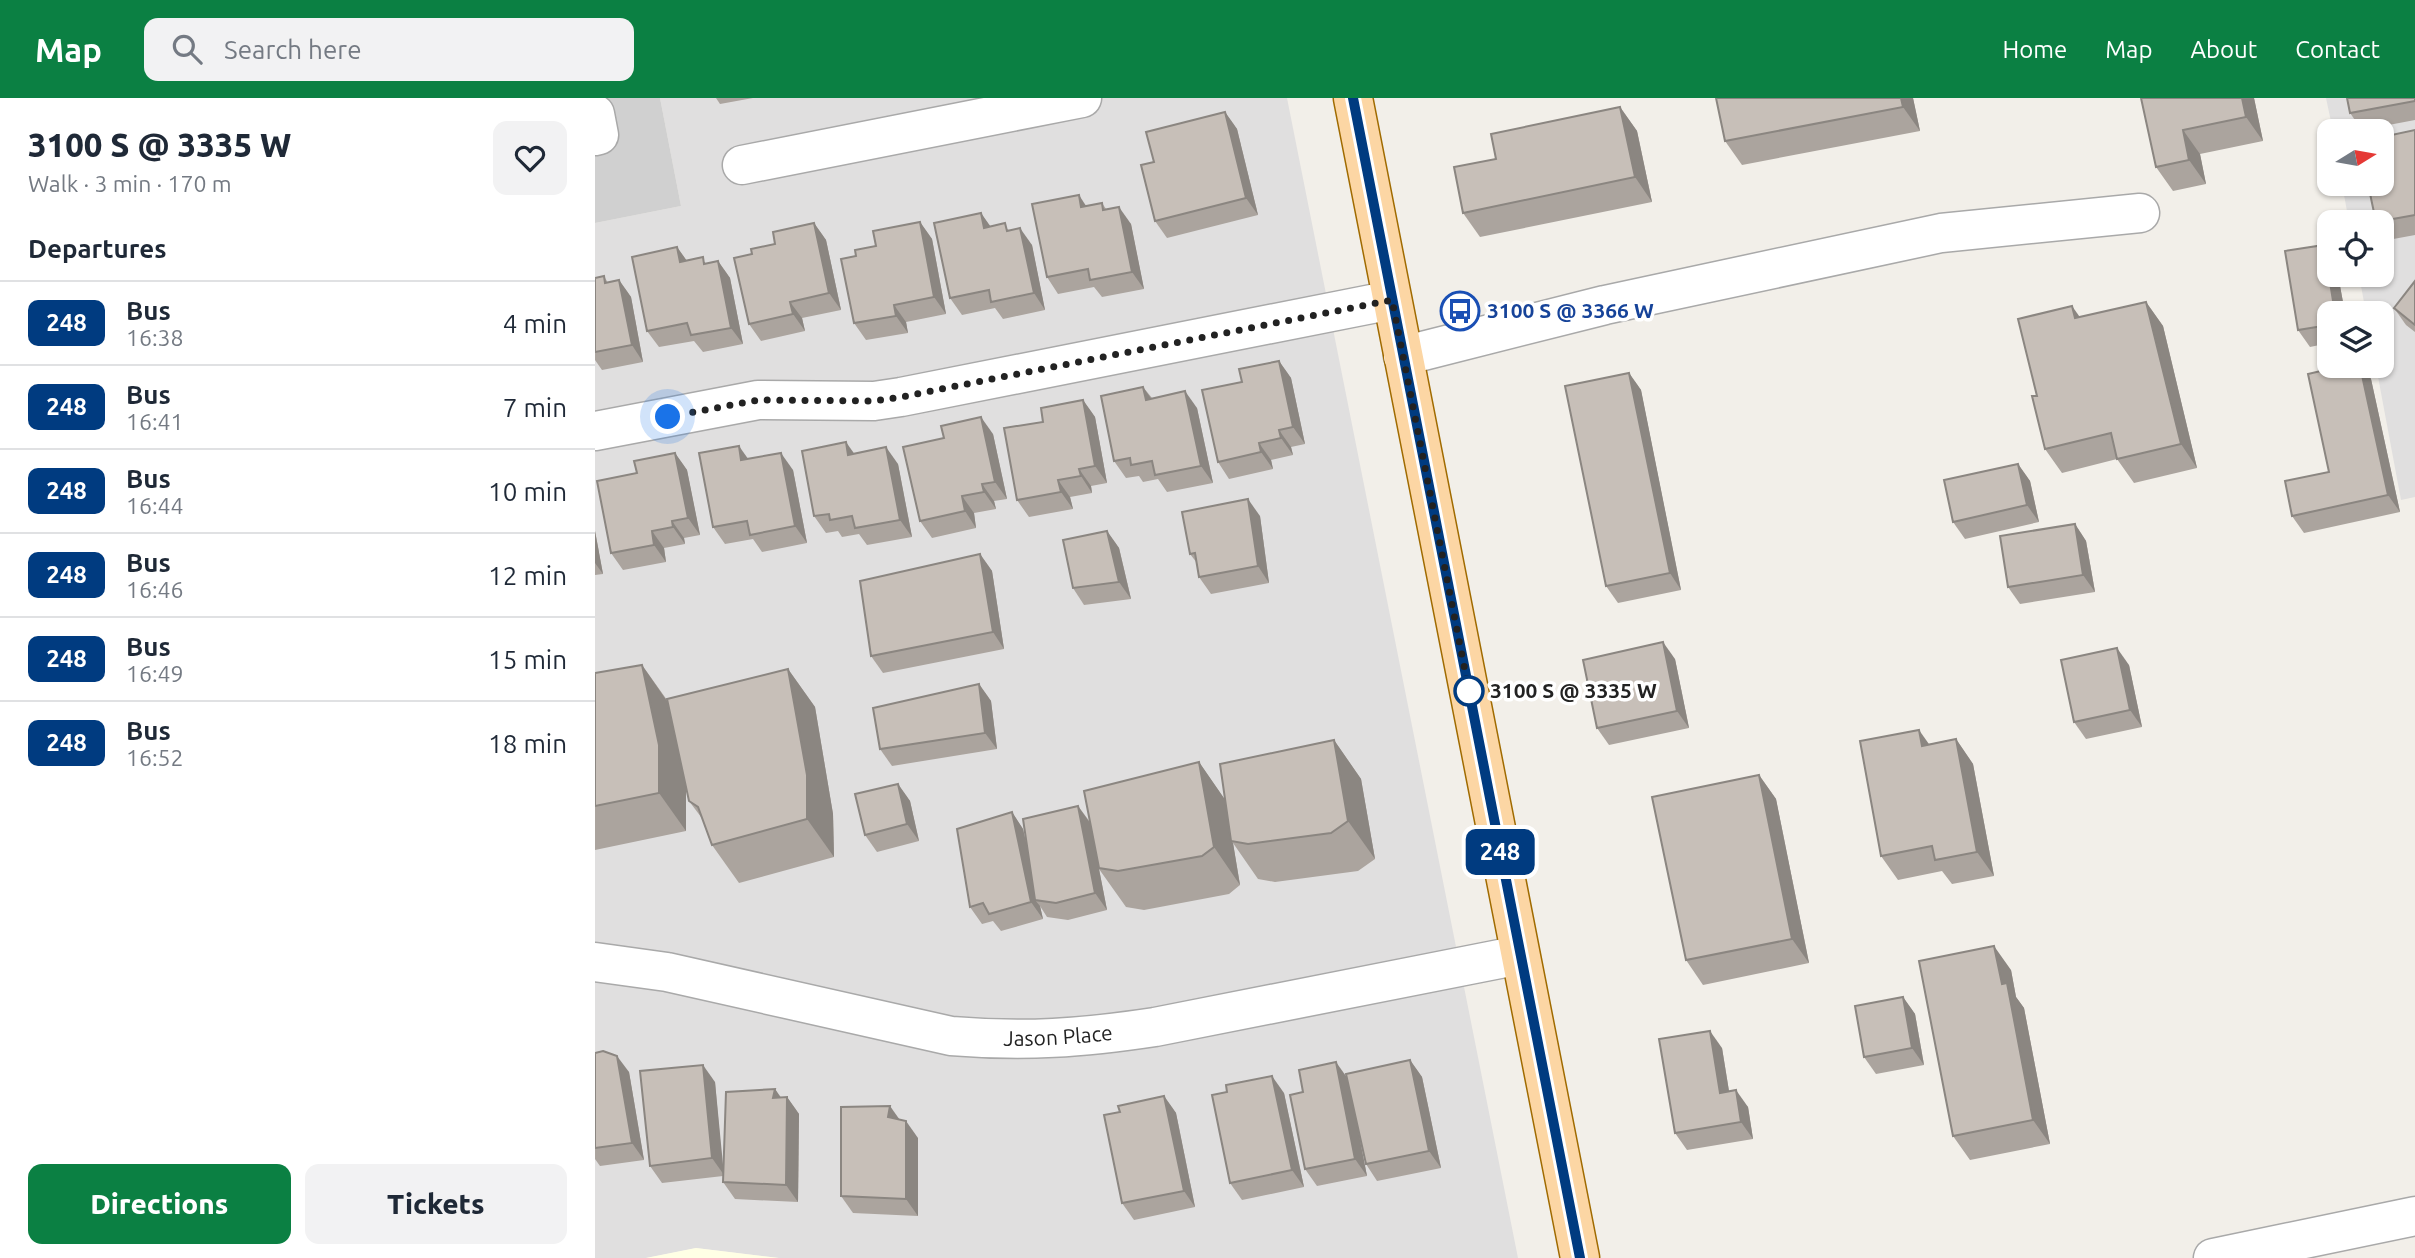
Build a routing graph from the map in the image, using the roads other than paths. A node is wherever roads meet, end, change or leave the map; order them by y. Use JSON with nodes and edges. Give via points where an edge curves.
{"nodes":[{"id":1,"x":1082,"y":98,"type":"edge"},
{"id":2,"x":1353,"y":98,"type":"edge"},
{"id":3,"x":595,"y":114,"type":"edge"},
{"id":4,"x":595,"y":136,"type":"edge"},
{"id":5,"x":743,"y":165,"type":"dead end"},
{"id":6,"x":2140,"y":214,"type":"dead end"},
{"id":7,"x":1392,"y":300,"type":"junction"},
{"id":8,"x":1403,"y":356,"type":"junction"},
{"id":9,"x":595,"y":431,"type":"edge"},
{"id":10,"x":1520,"y":955,"type":"junction"},
{"id":11,"x":595,"y":962,"type":"edge"},
{"id":12,"x":2415,"y":1216,"type":"edge"},
{"id":13,"x":1580,"y":1258,"type":"edge"},
{"id":14,"x":2213,"y":1258,"type":"edge"}],
"edges":[{"from":1,"to":5,"type":"street"},
{"from":2,"to":7,"type":"main road"},
{"from":3,"to":4,"type":"street","via":[[599,135]]},
{"from":6,"to":8,"type":"street","via":[[1941,233],[1605,305]]},
{"from":7,"to":8,"type":"main road"},
{"from":7,"to":9,"type":"street","via":[[901,397],[758,400]]},
{"from":8,"to":10,"type":"main road"},
{"from":10,"to":11,"type":"street","name":"Jason Place","via":[[1155,1027],[1042,1040],[951,1036],[667,971]]},
{"from":10,"to":13,"type":"main road"},
{"from":12,"to":14,"type":"street"}]}
